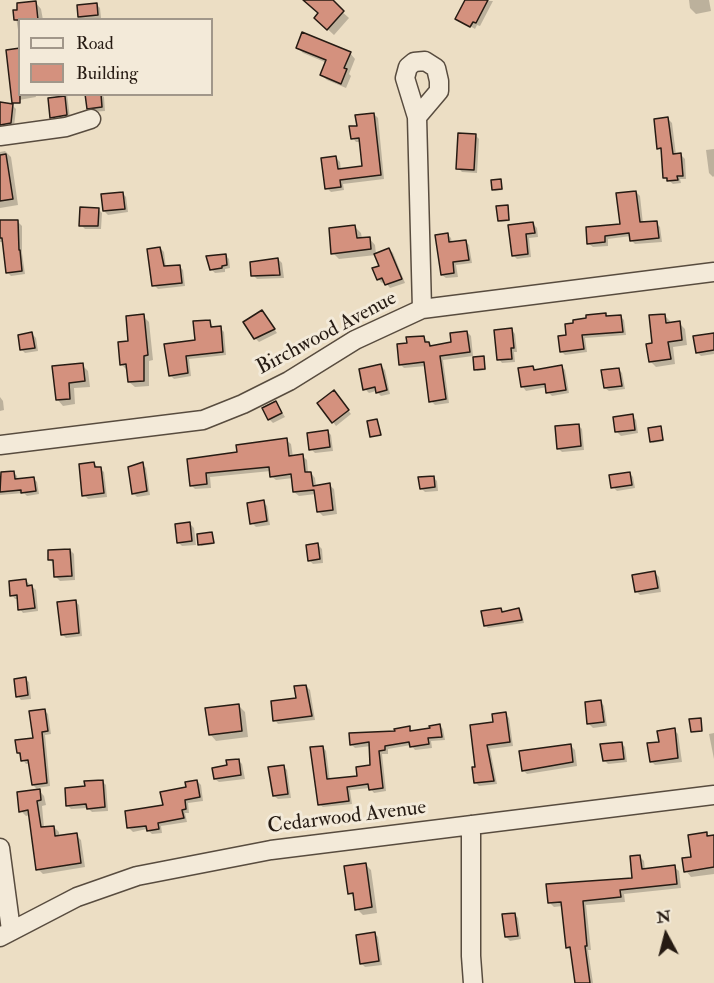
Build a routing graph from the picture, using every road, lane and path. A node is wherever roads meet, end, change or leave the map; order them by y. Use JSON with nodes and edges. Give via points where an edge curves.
{"nodes":[{"id":1,"x":417,"y":117,"type":"dead end"},
{"id":2,"x":91,"y":119,"type":"dead end"},
{"id":3,"x":0,"y":136,"type":"edge"},
{"id":4,"x":714,"y":272,"type":"edge"},
{"id":5,"x":422,"y":309,"type":"junction"},
{"id":6,"x":0,"y":445,"type":"edge"},
{"id":7,"x":714,"y":795,"type":"edge"},
{"id":8,"x":471,"y":825,"type":"junction"},
{"id":9,"x":0,"y":848,"type":"edge"},
{"id":10,"x":5,"y":934,"type":"edge"},
{"id":11,"x":473,"y":983,"type":"edge"}],
"edges":[{"from":1,"to":5,"type":"street"},
{"from":2,"to":3,"type":"street","via":[[66,128]]},
{"from":4,"to":5,"type":"street","name":"Birchwood Avenue"},
{"from":5,"to":6,"type":"street","name":"Birchwood Avenue","via":[[355,340],[279,386],[203,420]]},
{"from":7,"to":8,"type":"street","name":"Cedarwood Avenue"},
{"from":8,"to":10,"type":"street","name":"Cedarwood Avenue","via":[[271,850],[137,876],[77,897]]},
{"from":8,"to":11,"type":"street"},
{"from":9,"to":10,"type":"street"}]}
